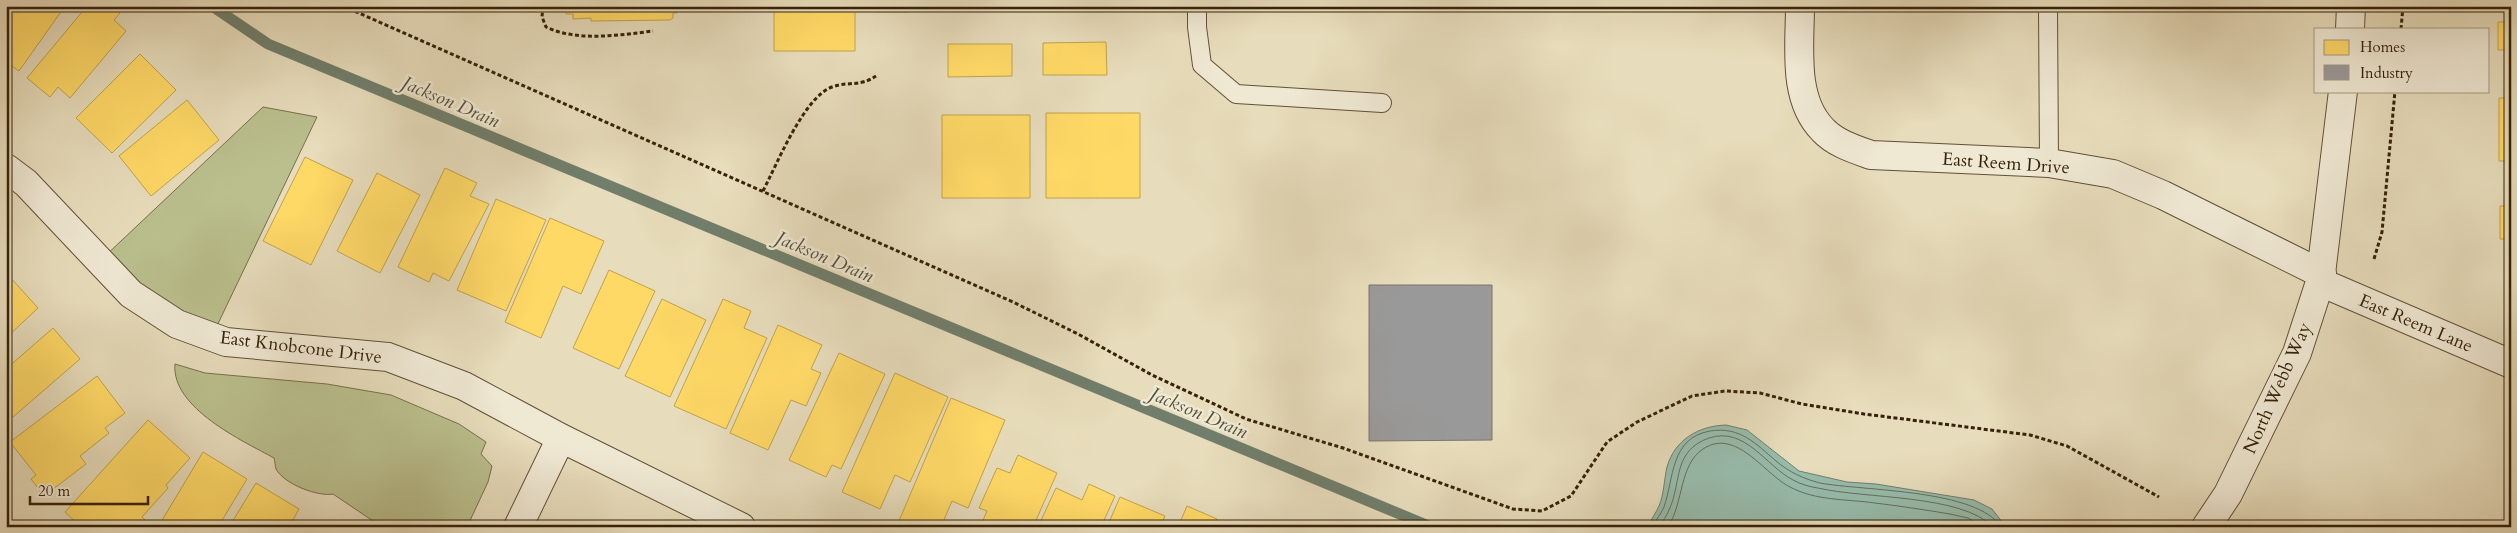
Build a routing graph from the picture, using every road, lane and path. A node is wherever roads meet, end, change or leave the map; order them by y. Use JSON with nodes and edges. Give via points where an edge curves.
{"nodes":[{"id":1,"x":343,"y":6,"type":"edge"},
{"id":2,"x":543,"y":6,"type":"edge"},
{"id":3,"x":1197,"y":6,"type":"edge"},
{"id":4,"x":1800,"y":6,"type":"edge"},
{"id":5,"x":2048,"y":6,"type":"edge"},
{"id":6,"x":2351,"y":6,"type":"edge"},
{"id":7,"x":2403,"y":6,"type":"edge"},
{"id":8,"x":2350,"y":28,"type":"edge"},
{"id":9,"x":2401,"y":28,"type":"edge"},
{"id":10,"x":653,"y":31,"type":"dead end"},
{"id":11,"x":876,"y":76,"type":"dead end"},
{"id":12,"x":2343,"y":92,"type":"edge"},
{"id":13,"x":2395,"y":92,"type":"edge"},
{"id":14,"x":1382,"y":103,"type":"dead end"},
{"id":15,"x":2049,"y":163,"type":"junction"},
{"id":16,"x":6,"y":168,"type":"edge"},
{"id":17,"x":762,"y":191,"type":"junction"},
{"id":18,"x":2374,"y":259,"type":"dead end"},
{"id":19,"x":2321,"y":278,"type":"junction"},
{"id":20,"x":2511,"y":364,"type":"edge"},
{"id":21,"x":562,"y":438,"type":"junction"},
{"id":22,"x":2159,"y":497,"type":"dead end"},
{"id":23,"x":518,"y":527,"type":"edge"},
{"id":24,"x":741,"y":527,"type":"edge"},
{"id":25,"x":2206,"y":527,"type":"edge"}],
"edges":[{"from":1,"to":17,"type":"path"},
{"from":2,"to":10,"type":"path","via":[[542,17],[546,27],[558,33],[608,36]]},
{"from":3,"to":14,"type":"lane","via":[[1196,27],[1202,65],[1236,94]]},
{"from":4,"to":15,"type":"street","name":"East Reem Drive","via":[[1800,78],[1807,105],[1823,130],[1846,145],[1871,155]]},
{"from":5,"to":15,"type":"lane"},
{"from":6,"to":8,"type":"street"},
{"from":7,"to":9,"type":"path"},
{"from":11,"to":17,"type":"path","via":[[865,83],[833,86],[818,95],[806,109]]},
{"from":12,"to":19,"type":"street","name":"North Webb Way"},
{"from":13,"to":18,"type":"path","via":[[2382,232]]},
{"from":15,"to":19,"type":"street","name":"East Reem Drive","via":[[2113,174],[2130,181]]},
{"from":16,"to":21,"type":"street","name":"East Knobcone Drive","via":[[26,184],[131,294],[178,324],[226,342],[388,357],[464,386]]},
{"from":17,"to":22,"type":"path","via":[[1013,302],[1152,375],[1246,419],[1343,448],[1513,509],[1542,511],[1572,496],[1607,442],[1637,422],[1692,396],[1725,391],[1760,393],[1802,404],[2030,435],[2068,446]]},
{"from":19,"to":20,"type":"street","name":"East Reem Lane"},
{"from":19,"to":25,"type":"street","name":"North Webb Way","via":[[2297,353],[2228,494]]},
{"from":21,"to":23,"type":"street"},
{"from":21,"to":24,"type":"street","name":"East Knobcone Drive"}]}
